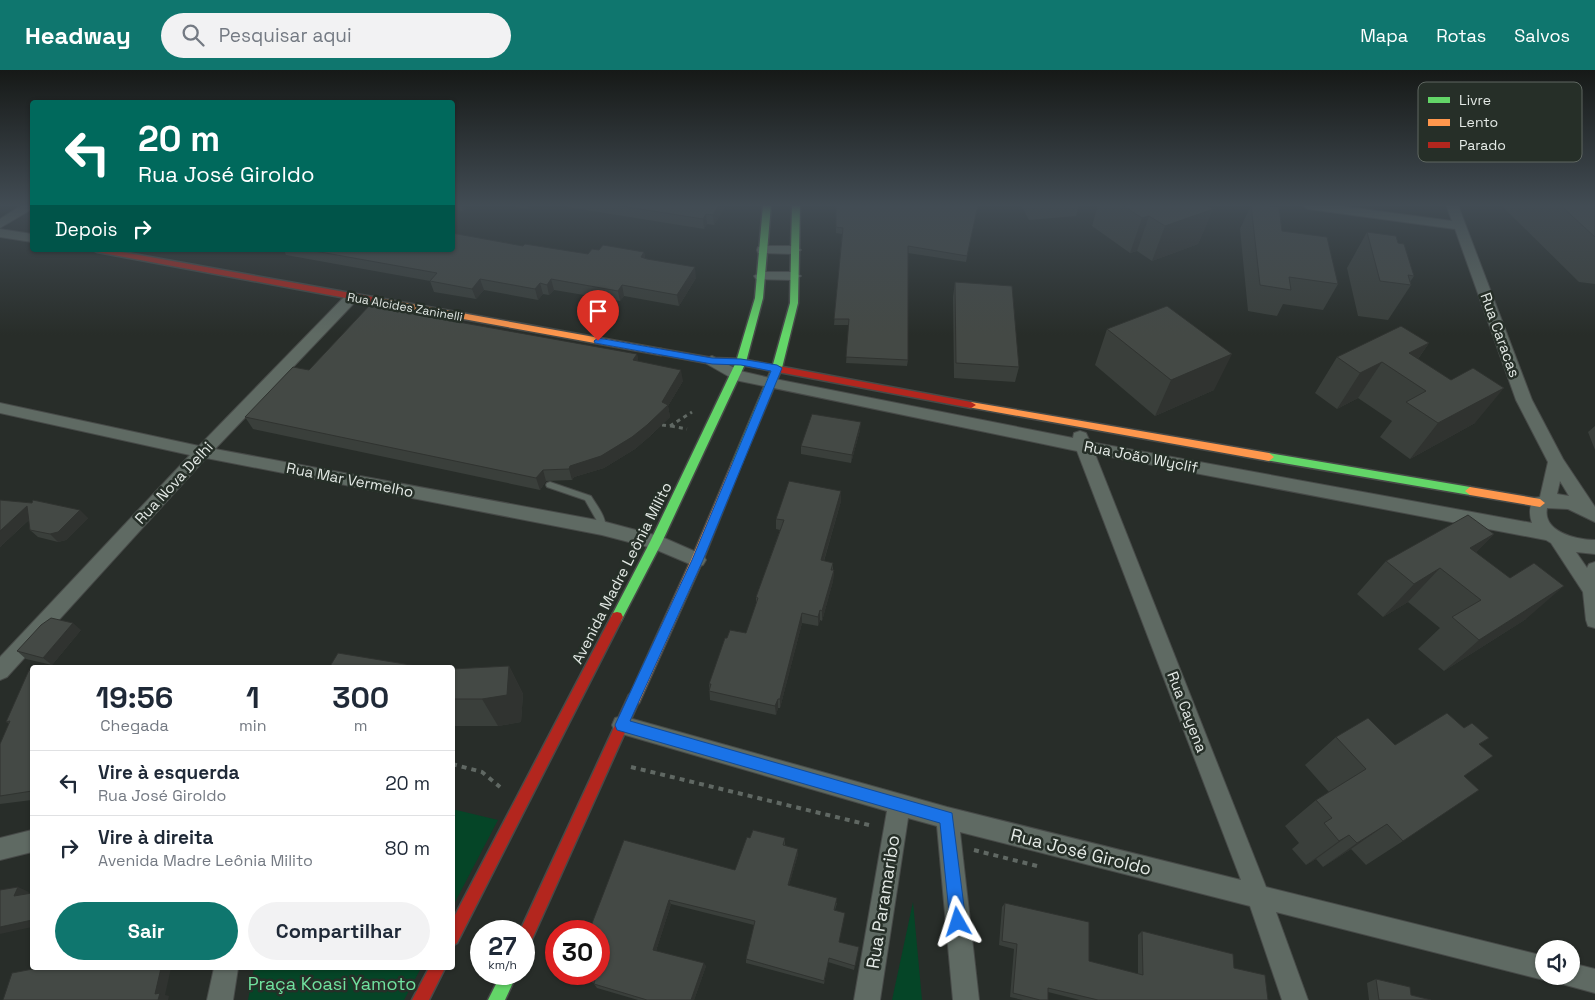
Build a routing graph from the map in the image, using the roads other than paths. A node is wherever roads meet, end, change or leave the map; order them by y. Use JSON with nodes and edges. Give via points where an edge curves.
{"nodes":[{"id":1,"x":1468,"y":248,"type":"edge"},
{"id":2,"x":763,"y":250,"type":"joint"},
{"id":3,"x":795,"y":250,"type":"joint"},
{"id":4,"x":108,"y":252,"type":"edge"},
{"id":5,"x":761,"y":276,"type":"junction"},
{"id":6,"x":794,"y":276,"type":"junction"},
{"id":7,"x":352,"y":297,"type":"junction"},
{"id":8,"x":712,"y":361,"type":"joint"},
{"id":9,"x":738,"y":368,"type":"junction"},
{"id":10,"x":773,"y":376,"type":"junction"},
{"id":11,"x":0,"y":408,"type":"edge"},
{"id":12,"x":1076,"y":425,"type":"junction"},
{"id":13,"x":1083,"y":446,"type":"junction"},
{"id":14,"x":202,"y":452,"type":"junction"},
{"id":15,"x":1556,"y":462,"type":"junction"},
{"id":16,"x":550,"y":485,"type":"edge"},
{"id":17,"x":1544,"y":502,"type":"junction"},
{"id":18,"x":1593,"y":514,"type":"edge"},
{"id":19,"x":602,"y":528,"type":"junction"},
{"id":20,"x":1552,"y":535,"type":"junction"},
{"id":21,"x":656,"y":542,"type":"junction"},
{"id":22,"x":1595,"y":547,"type":"edge"},
{"id":23,"x":697,"y":560,"type":"junction"},
{"id":24,"x":1595,"y":569,"type":"edge"},
{"id":25,"x":1592,"y":591,"type":"junction"},
{"id":26,"x":1595,"y":620,"type":"edge"},
{"id":27,"x":0,"y":671,"type":"edge"},
{"id":28,"x":622,"y":725,"type":"junction"},
{"id":29,"x":899,"y":805,"type":"junction"},
{"id":30,"x":947,"y":818,"type":"junction"},
{"id":31,"x":30,"y":842,"type":"edge"},
{"id":32,"x":0,"y":848,"type":"edge"},
{"id":33,"x":1259,"y":898,"type":"junction"},
{"id":34,"x":534,"y":920,"type":"edge"},
{"id":35,"x":455,"y":932,"type":"edge"},
{"id":36,"x":1535,"y":966,"type":"edge"},
{"id":37,"x":226,"y":970,"type":"edge"},
{"id":38,"x":436,"y":970,"type":"edge"},
{"id":39,"x":1580,"y":977,"type":"edge"},
{"id":40,"x":1595,"y":981,"type":"edge"},
{"id":41,"x":504,"y":985,"type":"edge"},
{"id":42,"x":220,"y":1000,"type":"edge"},
{"id":43,"x":420,"y":1000,"type":"edge"},
{"id":44,"x":496,"y":1000,"type":"edge"},
{"id":45,"x":867,"y":1000,"type":"edge"},
{"id":46,"x":966,"y":1000,"type":"edge"},
{"id":47,"x":1295,"y":1000,"type":"edge"}],
"edges":[{"from":1,"to":15,"type":"street","name":"Rua Caracas","via":[[1524,400]]},
{"from":2,"to":3,"type":"street"},
{"from":2,"to":5,"type":"main road","name":"Avenida Madre Leônia Milito"},
{"from":3,"to":6,"type":"main road"},
{"from":4,"to":7,"type":"main road","name":"Rua Alcides Zaninelli"},
{"from":5,"to":6,"type":"street"},
{"from":5,"to":9,"type":"main road","name":"Avenida Madre Leônia Milito","via":[[759,298]]},
{"from":6,"to":10,"type":"main road","via":[[794,303]]},
{"from":7,"to":8,"type":"main road","name":"Rua Alcides Zaninelli"},
{"from":7,"to":14,"type":"street","name":"Rua Nova Delhi"},
{"from":8,"to":9,"type":"street","name":"Rua Alcides Zaninelli"},
{"from":9,"to":10,"type":"street","name":"Rua João Wyclif"},
{"from":9,"to":21,"type":"main road","name":"Avenida Madre Leônia Milito"},
{"from":10,"to":12,"type":"main road","name":"Rua João Wyclif"},
{"from":10,"to":13,"type":"street","name":"Rua João Wyclif"},
{"from":10,"to":23,"type":"main road"},
{"from":11,"to":14,"type":"street","name":"Rua Mar Vermelho"},
{"from":12,"to":13,"type":"street","name":"Rua Cayena"},
{"from":12,"to":17,"type":"main road","name":"Rua João Wyclif"},
{"from":13,"to":20,"type":"street","name":"Rua João Wyclif"},
{"from":13,"to":33,"type":"street","name":"Rua Cayena"},
{"from":14,"to":19,"type":"street","name":"Rua Mar Vermelho"},
{"from":14,"to":27,"type":"street","name":"Rua Nova Delhi"},
{"from":15,"to":17,"type":"street"},
{"from":15,"to":18,"type":"street","name":"Rua Caracas"},
{"from":16,"to":19,"type":"lane","via":[[588,498]]},
{"from":17,"to":18,"type":"street","name":"Rua João Wyclif","via":[[1565,500]]},
{"from":17,"to":20,"type":"street","via":[[1538,508],[1538,516]]},
{"from":19,"to":21,"type":"street","name":"Rua Mar Vermelho"},
{"from":20,"to":22,"type":"street","name":"Rua João Wyclif","via":[[1578,547]]},
{"from":20,"to":25,"type":"street"},
{"from":21,"to":23,"type":"street","name":"Rua Mar Vermelho"},
{"from":21,"to":35,"type":"main road","name":"Avenida Madre Leônia Milito"},
{"from":23,"to":28,"type":"main road"},
{"from":24,"to":25,"type":"street"},
{"from":25,"to":26,"type":"street"},
{"from":28,"to":29,"type":"street","name":"Rua José Giroldo"},
{"from":28,"to":34,"type":"main road"},
{"from":29,"to":30,"type":"street","name":"Rua José Giroldo"},
{"from":29,"to":45,"type":"street","name":"Rua Paramaribo"},
{"from":30,"to":33,"type":"street","name":"Rua José Giroldo"},
{"from":30,"to":46,"type":"street"},
{"from":31,"to":32,"type":"street"},
{"from":33,"to":36,"type":"street","name":"Rua José Giroldo"},
{"from":33,"to":47,"type":"street","name":"Rua Cayena"},
{"from":37,"to":42,"type":"street"},
{"from":38,"to":43,"type":"main road"},
{"from":39,"to":40,"type":"street"},
{"from":41,"to":44,"type":"main road"}]}
